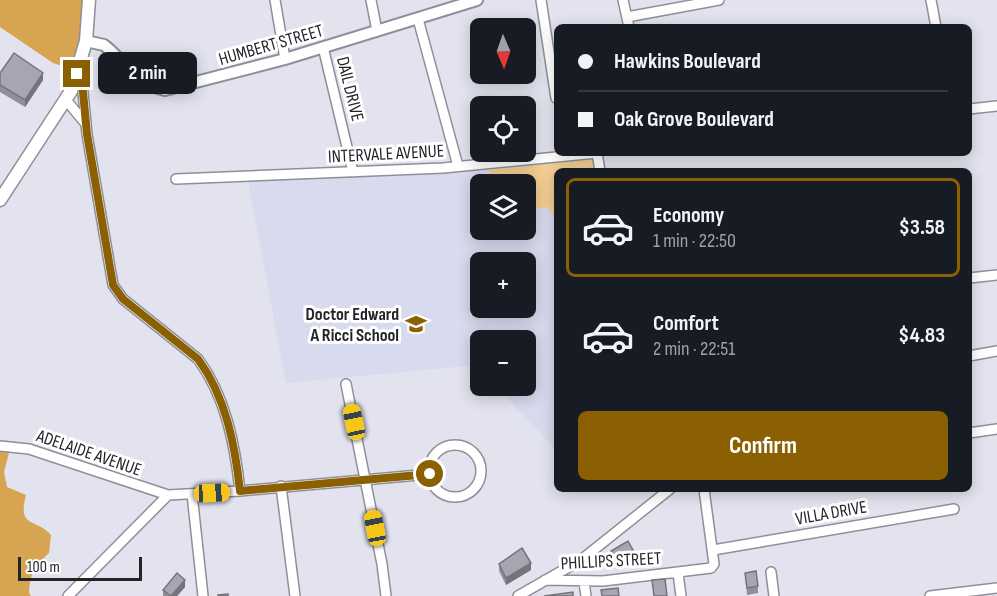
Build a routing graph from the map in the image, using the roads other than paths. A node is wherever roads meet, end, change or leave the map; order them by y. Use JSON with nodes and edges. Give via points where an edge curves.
{"nodes":[{"id":1,"x":89,"y":0,"type":"edge"},
{"id":2,"x":274,"y":0,"type":"edge"},
{"id":3,"x":371,"y":0,"type":"edge"},
{"id":4,"x":541,"y":0,"type":"edge"},
{"id":5,"x":623,"y":0,"type":"edge"},
{"id":6,"x":719,"y":0,"type":"edge"},
{"id":7,"x":931,"y":0,"type":"edge"},
{"id":8,"x":471,"y":1,"type":"edge"},
{"id":9,"x":418,"y":19,"type":"junction"},
{"id":10,"x":628,"y":22,"type":"edge"},
{"id":11,"x":935,"y":24,"type":"edge"},
{"id":12,"x":376,"y":31,"type":"junction"},
{"id":13,"x":86,"y":41,"type":"junction"},
{"id":14,"x":323,"y":47,"type":"junction"},
{"id":15,"x":285,"y":59,"type":"junction"},
{"id":16,"x":77,"y":74,"type":"junction"},
{"id":17,"x":554,"y":85,"type":"edge"},
{"id":18,"x":66,"y":100,"type":"junction"},
{"id":19,"x":997,"y":106,"type":"edge"},
{"id":20,"x":972,"y":109,"type":"edge"},
{"id":21,"x":86,"y":124,"type":"junction"},
{"id":22,"x":554,"y":156,"type":"edge"},
{"id":23,"x":458,"y":166,"type":"junction"},
{"id":24,"x":353,"y":172,"type":"junction"},
{"id":25,"x":176,"y":179,"type":"dead end"},
{"id":26,"x":0,"y":200,"type":"edge"},
{"id":27,"x":997,"y":275,"type":"edge"},
{"id":28,"x":972,"y":279,"type":"edge"},
{"id":29,"x":997,"y":351,"type":"edge"},
{"id":30,"x":972,"y":355,"type":"edge"},
{"id":31,"x":346,"y":384,"type":"dead end"},
{"id":32,"x":997,"y":429,"type":"edge"},
{"id":33,"x":972,"y":433,"type":"edge"},
{"id":34,"x":0,"y":446,"type":"edge"},
{"id":35,"x":430,"y":474,"type":"junction"},
{"id":36,"x":366,"y":478,"type":"junction"},
{"id":37,"x":281,"y":486,"type":"junction"},
{"id":38,"x":240,"y":491,"type":"junction"},
{"id":39,"x":666,"y":492,"type":"edge"},
{"id":40,"x":704,"y":492,"type":"edge"},
{"id":41,"x":192,"y":494,"type":"junction"},
{"id":42,"x":168,"y":495,"type":"junction"},
{"id":43,"x":954,"y":509,"type":"dead end"},
{"id":44,"x":713,"y":550,"type":"junction"},
{"id":45,"x":771,"y":572,"type":"dead end"},
{"id":46,"x":678,"y":573,"type":"junction"},
{"id":47,"x":545,"y":580,"type":"junction"},
{"id":48,"x":584,"y":582,"type":"junction"},
{"id":49,"x":997,"y":588,"type":"edge"},
{"id":50,"x":68,"y":596,"type":"edge"},
{"id":51,"x":203,"y":596,"type":"edge"},
{"id":52,"x":295,"y":596,"type":"edge"},
{"id":53,"x":386,"y":596,"type":"edge"},
{"id":54,"x":518,"y":596,"type":"edge"},
{"id":55,"x":586,"y":596,"type":"edge"},
{"id":56,"x":681,"y":596,"type":"edge"},
{"id":57,"x":774,"y":596,"type":"edge"},
{"id":58,"x":930,"y":596,"type":"edge"}],
"edges":[{"from":1,"to":13,"type":"main road"},
{"from":2,"to":15,"type":"street"},
{"from":3,"to":12,"type":"street"},
{"from":4,"to":17,"type":"street"},
{"from":5,"to":10,"type":"street"},
{"from":6,"to":10,"type":"street"},
{"from":7,"to":11,"type":"street"},
{"from":8,"to":9,"type":"street","name":"HUMBERT STREET"},
{"from":9,"to":12,"type":"street","name":"HUMBERT STREET"},
{"from":9,"to":23,"type":"street"},
{"from":12,"to":14,"type":"street","name":"HUMBERT STREET"},
{"from":13,"to":15,"type":"street","name":"HUMBERT STREET","via":[[104,45],[138,80],[159,90]]},
{"from":13,"to":16,"type":"main road"},
{"from":14,"to":15,"type":"street","name":"HUMBERT STREET"},
{"from":14,"to":24,"type":"street","name":"DAIL DRIVE"},
{"from":16,"to":18,"type":"main road"},
{"from":16,"to":21,"type":"street"},
{"from":18,"to":21,"type":"street"},
{"from":18,"to":26,"type":"main road"},
{"from":19,"to":20,"type":"street"},
{"from":21,"to":38,"type":"street","via":[[113,285],[123,299],[198,359],[208,372],[223,406]]},
{"from":22,"to":23,"type":"street","name":"INTERVALE AVENUE"},
{"from":23,"to":24,"type":"street","name":"INTERVALE AVENUE"},
{"from":24,"to":25,"type":"street","name":"INTERVALE AVENUE"},
{"from":27,"to":28,"type":"street"},
{"from":29,"to":30,"type":"street"},
{"from":31,"to":36,"type":"street"},
{"from":32,"to":33,"type":"street"},
{"from":34,"to":42,"type":"street","name":"ADELAIDE AVENUE","via":[[29,449]]},
{"from":35,"to":35,"type":"street","via":[[436,455],[453,446],[472,451],[481,469],[475,488],[458,497],[439,491]]},
{"from":35,"to":36,"type":"street"},
{"from":36,"to":37,"type":"street"},
{"from":36,"to":53,"type":"street"},
{"from":37,"to":38,"type":"street"},
{"from":37,"to":52,"type":"street"},
{"from":38,"to":41,"type":"street"},
{"from":39,"to":47,"type":"street","via":[[581,560]]},
{"from":40,"to":44,"type":"street"},
{"from":41,"to":42,"type":"street"},
{"from":41,"to":51,"type":"street"},
{"from":42,"to":50,"type":"street"},
{"from":43,"to":44,"type":"street","name":"VILLA DRIVE"},
{"from":44,"to":46,"type":"street","name":"PHILLIPS STREET","via":[[711,568]]},
{"from":45,"to":57,"type":"street"},
{"from":46,"to":48,"type":"street","name":"PHILLIPS STREET"},
{"from":46,"to":56,"type":"street"},
{"from":47,"to":48,"type":"street","name":"PHILLIPS STREET"},
{"from":47,"to":54,"type":"street"},
{"from":48,"to":55,"type":"street"},
{"from":49,"to":58,"type":"street"}]}
